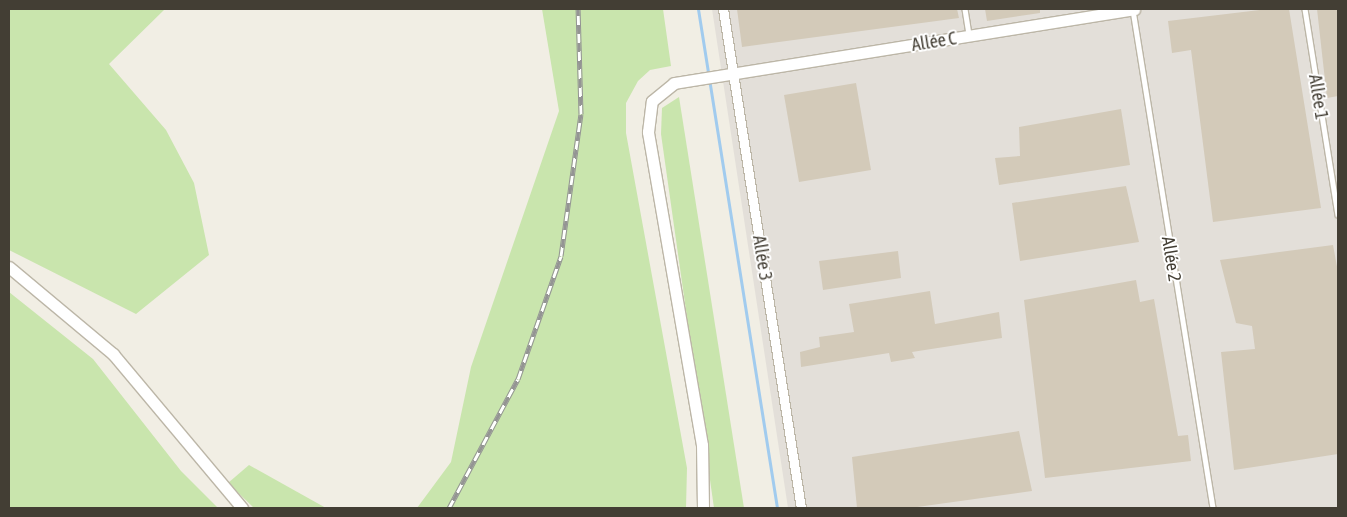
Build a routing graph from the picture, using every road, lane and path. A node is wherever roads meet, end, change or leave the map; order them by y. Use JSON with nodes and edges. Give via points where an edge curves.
{"nodes":[{"id":1,"x":723,"y":9,"type":"edge"},
{"id":2,"x":965,"y":9,"type":"edge"},
{"id":3,"x":1133,"y":9,"type":"edge"},
{"id":4,"x":1305,"y":9,"type":"edge"},
{"id":5,"x":969,"y":36,"type":"junction"},
{"id":6,"x":730,"y":73,"type":"junction"},
{"id":7,"x":1338,"y":214,"type":"edge"},
{"id":8,"x":9,"y":267,"type":"edge"},
{"id":9,"x":242,"y":508,"type":"edge"},
{"id":10,"x":703,"y":508,"type":"edge"},
{"id":11,"x":801,"y":508,"type":"edge"},
{"id":12,"x":1213,"y":508,"type":"edge"}],
"edges":[{"from":1,"to":6,"type":"street","name":"Allée 3"},
{"from":2,"to":5,"type":"lane"},
{"from":3,"to":5,"type":"street","name":"Allée C"},
{"from":3,"to":12,"type":"lane","name":"Allée 2"},
{"from":4,"to":7,"type":"lane","name":"Allée 1"},
{"from":5,"to":6,"type":"street","name":"Allée C"},
{"from":6,"to":10,"type":"street","name":"Allée C","via":[[674,83],[652,101],[648,132],[702,445]]},
{"from":6,"to":11,"type":"street","name":"Allée 3"},
{"from":8,"to":9,"type":"street","via":[[113,354]]}]}
